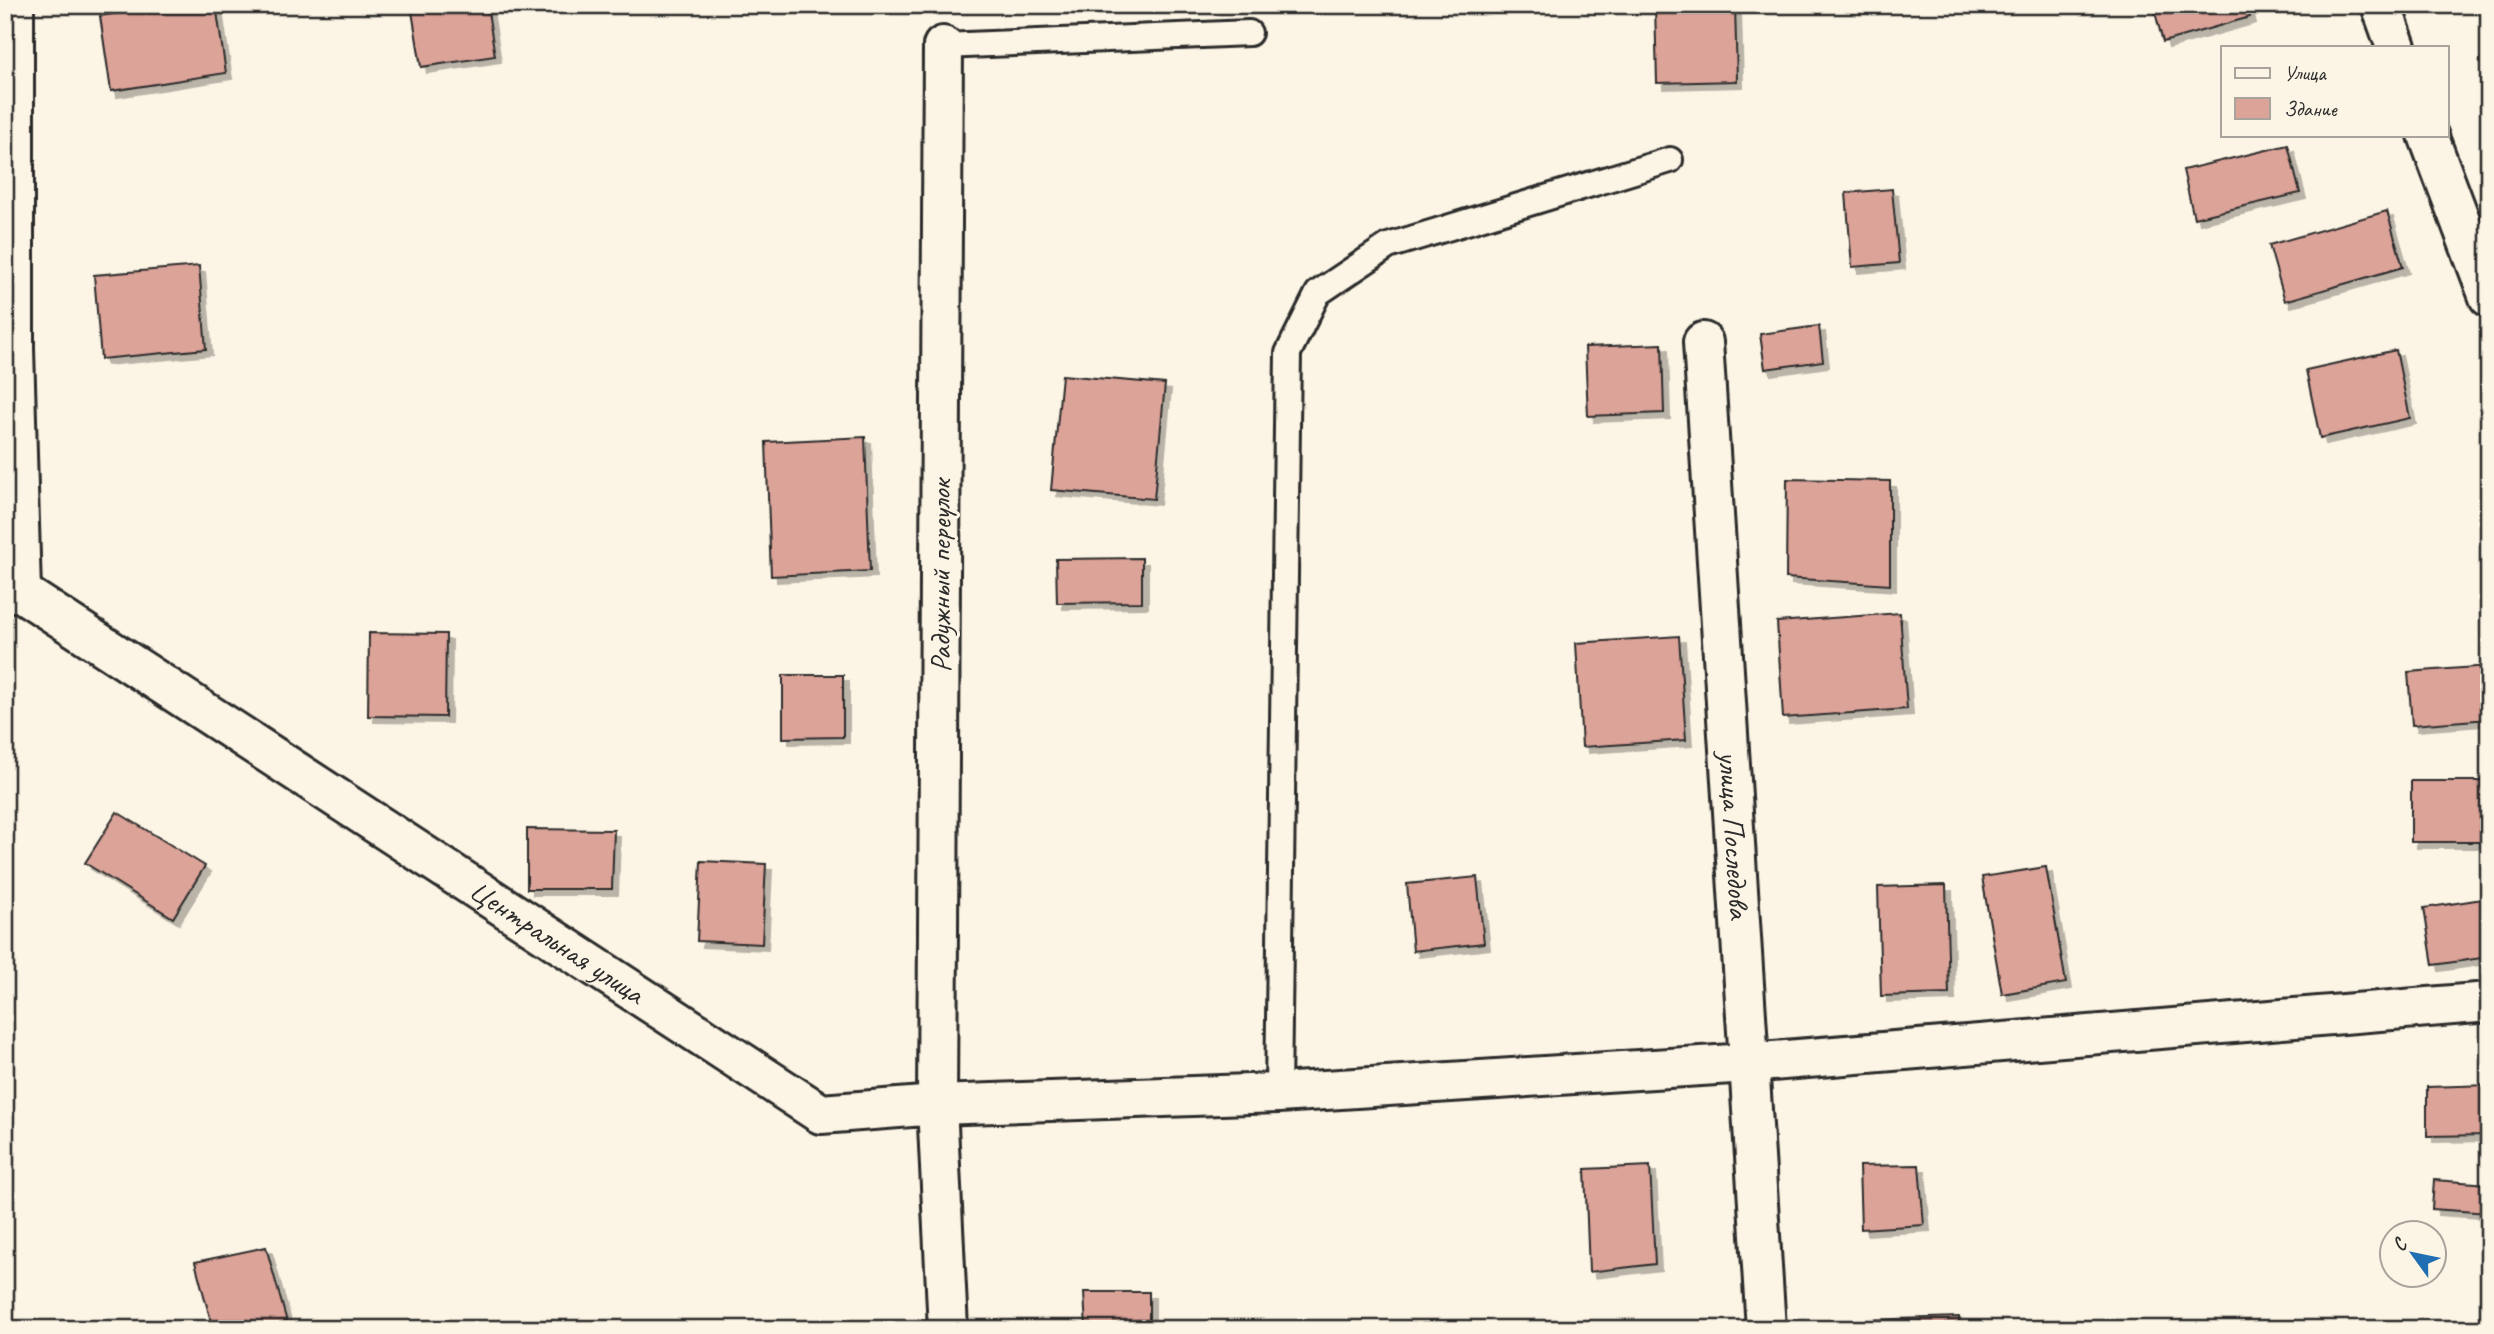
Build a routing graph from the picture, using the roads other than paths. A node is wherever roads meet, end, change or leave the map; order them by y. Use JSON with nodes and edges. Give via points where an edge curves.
{"nodes":[{"id":1,"x":14,"y":5,"type":"edge"},
{"id":2,"x":2381,"y":5,"type":"edge"},
{"id":3,"x":1249,"y":33,"type":"dead end"},
{"id":4,"x":943,"y":46,"type":"joint"},
{"id":5,"x":2396,"y":46,"type":"edge"},
{"id":6,"x":2428,"y":136,"type":"edge"},
{"id":7,"x":1670,"y":160,"type":"dead end"},
{"id":8,"x":2489,"y":297,"type":"edge"},
{"id":9,"x":1703,"y":342,"type":"dead end"},
{"id":10,"x":13,"y":592,"type":"edge"},
{"id":11,"x":2489,"y":1002,"type":"edge"},
{"id":12,"x":1748,"y":1063,"type":"junction"},
{"id":13,"x":1278,"y":1093,"type":"junction"},
{"id":14,"x":937,"y":1105,"type":"junction"},
{"id":15,"x":948,"y":1329,"type":"edge"},
{"id":16,"x":1766,"y":1329,"type":"edge"}],
"edges":[{"from":1,"to":10,"type":"street"},
{"from":2,"to":5,"type":"street"},
{"from":3,"to":4,"type":"lane"},
{"from":4,"to":14,"type":"street","name":"Радужный переулок"},
{"from":6,"to":8,"type":"street"},
{"from":7,"to":13,"type":"lane","via":[[1388,246],[1318,293],[1288,353]]},
{"from":9,"to":12,"type":"street","name":"улица Последова"},
{"from":10,"to":14,"type":"street","name":"Центральная улица","via":[[821,1114]]},
{"from":11,"to":12,"type":"street","name":"Центральная улица"},
{"from":12,"to":13,"type":"street","name":"Центральная улица"},
{"from":12,"to":16,"type":"street","name":"улица Последова"},
{"from":13,"to":14,"type":"street","name":"Центральная улица"},
{"from":14,"to":15,"type":"street"}]}
